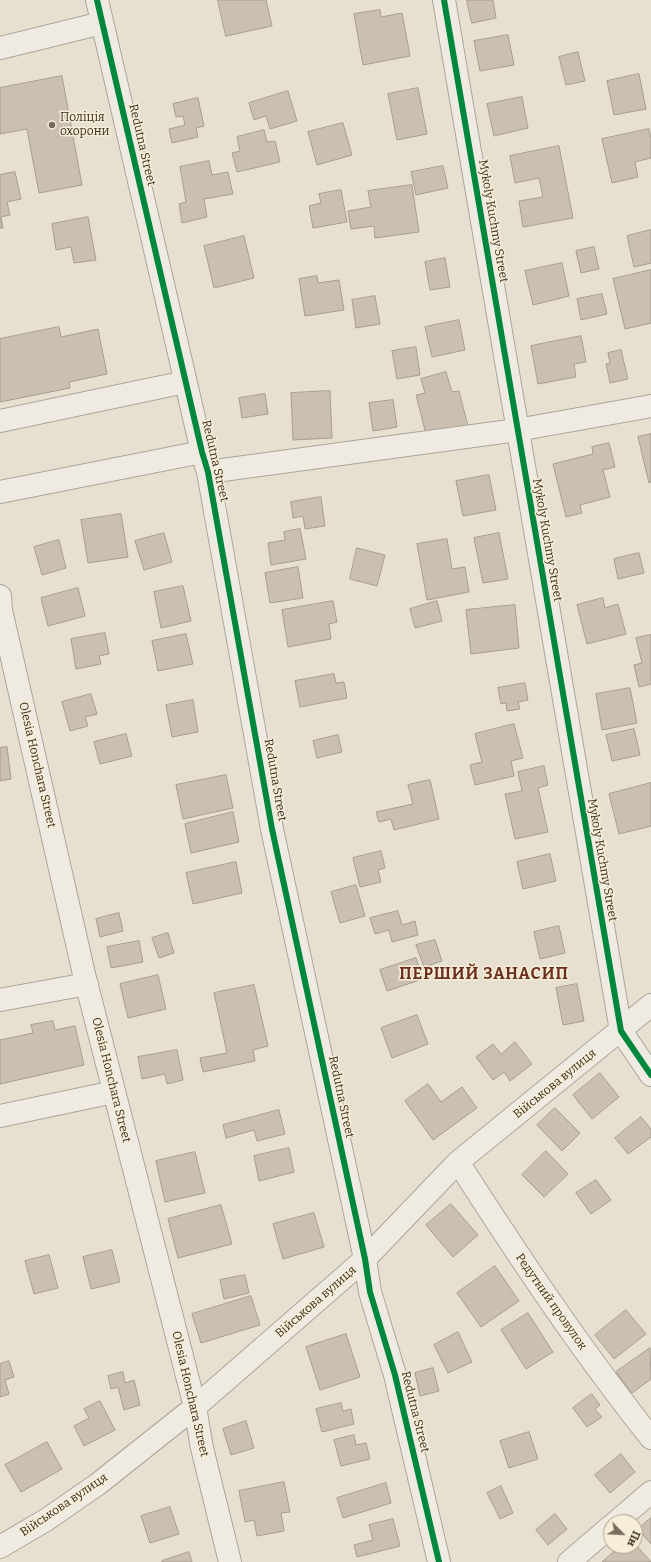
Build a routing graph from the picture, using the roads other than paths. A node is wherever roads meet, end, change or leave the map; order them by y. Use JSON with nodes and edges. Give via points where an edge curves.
{"nodes":[{"id":1,"x":97,"y":0,"type":"edge"},
{"id":2,"x":444,"y":0,"type":"edge"},
{"id":3,"x":102,"y":23,"type":"junction"},
{"id":4,"x":0,"y":48,"type":"edge"},
{"id":5,"x":185,"y":382,"type":"junction"},
{"id":6,"x":651,"y":406,"type":"edge"},
{"id":7,"x":0,"y":421,"type":"edge"},
{"id":8,"x":517,"y":430,"type":"junction"},
{"id":9,"x":205,"y":462,"type":"junction"},
{"id":10,"x":0,"y":492,"type":"edge"},
{"id":11,"x":0,"y":596,"type":"edge"},
{"id":12,"x":87,"y":984,"type":"junction"},
{"id":13,"x":0,"y":1000,"type":"edge"},
{"id":14,"x":651,"y":1006,"type":"edge"},
{"id":15,"x":621,"y":1031,"type":"junction"},
{"id":16,"x":651,"y":1075,"type":"edge"},
{"id":17,"x":114,"y":1092,"type":"junction"},
{"id":18,"x":0,"y":1116,"type":"edge"},
{"id":19,"x":458,"y":1162,"type":"junction"},
{"id":20,"x":365,"y":1259,"type":"junction"},
{"id":21,"x":195,"y":1406,"type":"junction"},
{"id":22,"x":651,"y":1438,"type":"edge"},
{"id":23,"x":651,"y":1492,"type":"edge"},
{"id":24,"x":625,"y":1514,"type":"edge"},
{"id":25,"x":603,"y":1533,"type":"edge"},
{"id":26,"x":0,"y":1546,"type":"edge"},
{"id":27,"x":230,"y":1562,"type":"edge"},
{"id":28,"x":439,"y":1562,"type":"edge"},
{"id":29,"x":569,"y":1562,"type":"edge"}],
"edges":[{"from":1,"to":3,"type":"street","name":"Redutna Street"},
{"from":2,"to":8,"type":"street","name":"Mykoly Kuchmy Street"},
{"from":3,"to":4,"type":"street"},
{"from":3,"to":5,"type":"street","name":"Redutna Street"},
{"from":5,"to":7,"type":"street"},
{"from":5,"to":9,"type":"street","name":"Redutna Street"},
{"from":6,"to":8,"type":"street"},
{"from":8,"to":9,"type":"street"},
{"from":8,"to":15,"type":"street","name":"Mykoly Kuchmy Street"},
{"from":9,"to":10,"type":"street"},
{"from":9,"to":20,"type":"street","name":"Redutna Street","via":[[272,829]]},
{"from":11,"to":12,"type":"street","name":"Olesia Honchara Street","via":[[1,610]]},
{"from":12,"to":13,"type":"street"},
{"from":12,"to":17,"type":"street","name":"Olesia Honchara Street"},
{"from":14,"to":15,"type":"street","name":"Військова вулиця"},
{"from":15,"to":16,"type":"street","name":"Mykoly Kuchmy Street"},
{"from":15,"to":19,"type":"street","name":"Військова вулиця"},
{"from":17,"to":18,"type":"street"},
{"from":17,"to":21,"type":"street","name":"Olesia Honchara Street"},
{"from":19,"to":20,"type":"street","name":"Військова вулиця"},
{"from":19,"to":22,"type":"street","name":"Редутний провулок","via":[[529,1272],[611,1388]]},
{"from":20,"to":21,"type":"street","name":"Військова вулиця"},
{"from":20,"to":28,"type":"street","name":"Redutna Street","via":[[370,1292],[395,1375]]},
{"from":21,"to":26,"type":"street","name":"Військова вулиця","via":[[98,1484],[46,1520]]},
{"from":21,"to":27,"type":"street","name":"Olesia Honchara Street","via":[[202,1448]]},
{"from":23,"to":24,"type":"street"},
{"from":25,"to":29,"type":"street"}]}
